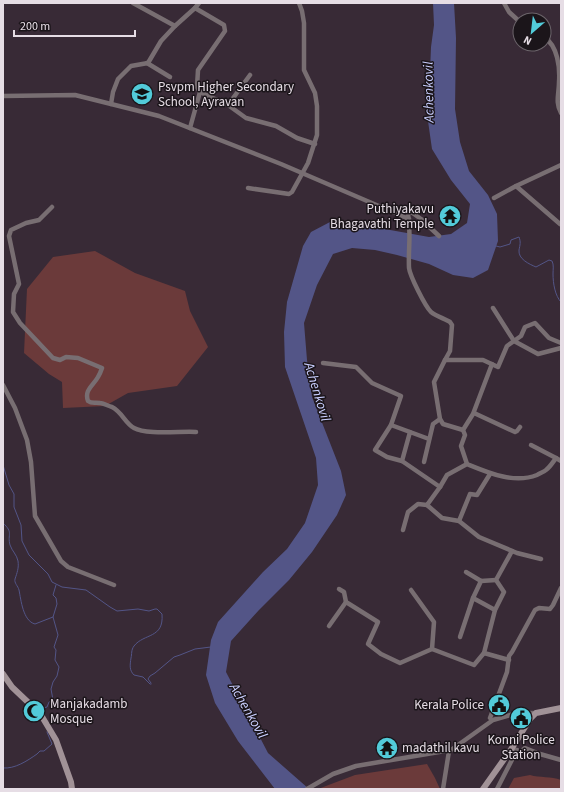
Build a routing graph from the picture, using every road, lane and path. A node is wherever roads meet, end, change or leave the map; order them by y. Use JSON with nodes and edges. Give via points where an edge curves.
{"nodes":[{"id":1,"x":133,"y":3,"type":"edge"},
{"id":2,"x":199,"y":3,"type":"edge"},
{"id":3,"x":299,"y":3,"type":"edge"},
{"id":4,"x":504,"y":3,"type":"edge"},
{"id":5,"x":195,"y":8,"type":"junction"},
{"id":6,"x":512,"y":15,"type":"edge"},
{"id":7,"x":175,"y":26,"type":"junction"},
{"id":8,"x":552,"y":46,"type":"edge"},
{"id":9,"x":147,"y":63,"type":"junction"},
{"id":10,"x":250,"y":75,"type":"dead end"},
{"id":11,"x":170,"y":77,"type":"dead end"},
{"id":12,"x":200,"y":92,"type":"junction"},
{"id":13,"x":3,"y":96,"type":"edge"},
{"id":14,"x":111,"y":104,"type":"junction"},
{"id":15,"x":228,"y":105,"type":"junction"},
{"id":16,"x":561,"y":113,"type":"edge"},
{"id":17,"x":190,"y":128,"type":"junction"},
{"id":18,"x":315,"y":144,"type":"junction"},
{"id":19,"x":561,"y":165,"type":"edge"},
{"id":20,"x":302,"y":173,"type":"junction"},
{"id":21,"x":516,"y":186,"type":"junction"},
{"id":22,"x":248,"y":188,"type":"dead end"},
{"id":23,"x":494,"y":198,"type":"dead end"},
{"id":24,"x":52,"y":207,"type":"dead end"},
{"id":25,"x":410,"y":219,"type":"junction"},
{"id":26,"x":560,"y":224,"type":"edge"},
{"id":27,"x":439,"y":236,"type":"dead end"},
{"id":28,"x":493,"y":308,"type":"dead end"},
{"id":29,"x":514,"y":341,"type":"junction"},
{"id":30,"x":561,"y":343,"type":"edge"},
{"id":31,"x":561,"y":348,"type":"edge"},
{"id":32,"x":445,"y":360,"type":"junction"},
{"id":33,"x":323,"y":363,"type":"dead end"},
{"id":34,"x":492,"y":364,"type":"junction"},
{"id":35,"x":3,"y":386,"type":"edge"},
{"id":36,"x":474,"y":413,"type":"junction"},
{"id":37,"x":440,"y":419,"type":"junction"},
{"id":38,"x":391,"y":425,"type":"junction"},
{"id":39,"x":520,"y":427,"type":"dead end"},
{"id":40,"x":463,"y":430,"type":"junction"},
{"id":41,"x":196,"y":432,"type":"dead end"},
{"id":42,"x":410,"y":432,"type":"junction"},
{"id":43,"x":429,"y":439,"type":"junction"},
{"id":44,"x":531,"y":445,"type":"dead end"},
{"id":45,"x":559,"y":460,"type":"edge"},
{"id":46,"x":402,"y":461,"type":"junction"},
{"id":47,"x":424,"y":462,"type":"dead end"},
{"id":48,"x":467,"y":464,"type":"junction"},
{"id":49,"x":490,"y":474,"type":"junction"},
{"id":50,"x":440,"y":487,"type":"junction"},
{"id":51,"x":427,"y":505,"type":"junction"},
{"id":52,"x":459,"y":521,"type":"junction"},
{"id":53,"x":403,"y":530,"type":"dead end"},
{"id":54,"x":512,"y":551,"type":"junction"},
{"id":55,"x":541,"y":559,"type":"dead end"},
{"id":56,"x":466,"y":572,"type":"dead end"},
{"id":57,"x":496,"y":580,"type":"junction"},
{"id":58,"x":481,"y":581,"type":"junction"},
{"id":59,"x":114,"y":585,"type":"dead end"},
{"id":60,"x":339,"y":588,"type":"dead end"},
{"id":61,"x":561,"y":588,"type":"edge"},
{"id":62,"x":411,"y":590,"type":"dead end"},
{"id":63,"x":473,"y":598,"type":"junction"},
{"id":64,"x":346,"y":602,"type":"junction"},
{"id":65,"x":495,"y":610,"type":"junction"},
{"id":66,"x":329,"y":626,"type":"dead end"},
{"id":67,"x":460,"y":637,"type":"dead end"},
{"id":68,"x":432,"y":650,"type":"junction"},
{"id":69,"x":484,"y":653,"type":"junction"},
{"id":70,"x":508,"y":660,"type":"junction"},
{"id":71,"x":3,"y":674,"type":"edge"},
{"id":72,"x":561,"y":708,"type":"edge"},
{"id":73,"x":536,"y":713,"type":"junction"},
{"id":74,"x":490,"y":718,"type":"dead end"},
{"id":75,"x":514,"y":749,"type":"junction"},
{"id":76,"x":449,"y":751,"type":"junction"},
{"id":77,"x":561,"y":760,"type":"edge"},
{"id":78,"x":72,"y":789,"type":"edge"},
{"id":79,"x":307,"y":789,"type":"edge"},
{"id":80,"x":444,"y":789,"type":"edge"},
{"id":81,"x":483,"y":789,"type":"edge"},
{"id":82,"x":497,"y":789,"type":"edge"}],
"edges":[{"from":1,"to":7,"type":"street"},
{"from":2,"to":5,"type":"street"},
{"from":3,"to":18,"type":"street","via":[[304,23],[304,70],[315,93],[317,106],[318,135]]},
{"from":4,"to":6,"type":"street"},
{"from":5,"to":7,"type":"street"},
{"from":5,"to":12,"type":"street","via":[[224,26],[225,31],[198,70],[197,87]]},
{"from":7,"to":9,"type":"street","via":[[161,41]]},
{"from":8,"to":16,"type":"street","via":[[557,58],[557,100]]},
{"from":9,"to":11,"type":"street"},
{"from":9,"to":14,"type":"street","via":[[131,66],[118,79]]},
{"from":10,"to":15,"type":"street"},
{"from":12,"to":15,"type":"street"},
{"from":12,"to":17,"type":"street"},
{"from":13,"to":14,"type":"street","via":[[75,95]]},
{"from":14,"to":17,"type":"street","via":[[159,116]]},
{"from":15,"to":18,"type":"street","via":[[246,118],[276,126],[297,138]]},
{"from":17,"to":20,"type":"street"},
{"from":18,"to":20,"type":"street"},
{"from":19,"to":21,"type":"street"},
{"from":20,"to":22,"type":"street","via":[[289,194]]},
{"from":20,"to":25,"type":"street"},
{"from":21,"to":23,"type":"street"},
{"from":21,"to":26,"type":"street"},
{"from":24,"to":41,"type":"street","via":[[39,220],[11,230],[9,236],[19,284],[14,294],[14,312],[20,323],[53,358],[78,358],[102,368],[88,390],[88,401],[113,408],[121,413],[133,428],[142,432]]},
{"from":25,"to":27,"type":"street","via":[[407,209]]},
{"from":25,"to":32,"type":"street","via":[[409,269],[412,280],[431,312],[452,325],[450,351]]},
{"from":28,"to":29,"type":"street"},
{"from":29,"to":30,"type":"street","via":[[522,336],[525,327],[535,323],[549,338]]},
{"from":29,"to":31,"type":"street","via":[[538,354]]},
{"from":29,"to":34,"type":"street","via":[[507,346],[498,367]]},
{"from":32,"to":34,"type":"street","via":[[483,360]]},
{"from":32,"to":37,"type":"street","via":[[434,382]]},
{"from":33,"to":38,"type":"street","via":[[356,367],[372,383],[402,396]]},
{"from":34,"to":36,"type":"street"},
{"from":35,"to":59,"type":"street","via":[[15,408],[27,440],[35,516],[61,561],[68,567]]},
{"from":36,"to":39,"type":"street","via":[[515,432]]},
{"from":36,"to":40,"type":"street"},
{"from":37,"to":40,"type":"street","via":[[443,424]]},
{"from":37,"to":43,"type":"street","via":[[433,424]]},
{"from":38,"to":42,"type":"street"},
{"from":38,"to":46,"type":"street","via":[[375,450]]},
{"from":40,"to":48,"type":"street","via":[[465,435],[461,446]]},
{"from":42,"to":43,"type":"street"},
{"from":42,"to":46,"type":"street"},
{"from":43,"to":47,"type":"street"},
{"from":44,"to":45,"type":"street"},
{"from":45,"to":49,"type":"street","via":[[545,471],[530,477],[512,478]]},
{"from":46,"to":50,"type":"street"},
{"from":48,"to":49,"type":"street"},
{"from":48,"to":50,"type":"street","via":[[447,475]]},
{"from":49,"to":52,"type":"street","via":[[477,495],[470,494]]},
{"from":50,"to":51,"type":"street"},
{"from":51,"to":52,"type":"street","via":[[442,518]]},
{"from":51,"to":53,"type":"street","via":[[418,504],[408,512]]},
{"from":52,"to":54,"type":"street","via":[[479,537]]},
{"from":54,"to":55,"type":"street"},
{"from":54,"to":57,"type":"street"},
{"from":56,"to":58,"type":"street"},
{"from":57,"to":58,"type":"street"},
{"from":57,"to":65,"type":"street","via":[[504,592]]},
{"from":58,"to":63,"type":"street"},
{"from":60,"to":64,"type":"street","via":[[344,592]]},
{"from":61,"to":70,"type":"street","via":[[550,609],[535,610]]},
{"from":62,"to":68,"type":"street","via":[[434,622]]},
{"from":63,"to":65,"type":"street"},
{"from":63,"to":67,"type":"street"},
{"from":64,"to":66,"type":"street"},
{"from":64,"to":68,"type":"street","via":[[378,622],[368,644],[381,654],[400,663]]},
{"from":65,"to":69,"type":"street"},
{"from":68,"to":69,"type":"street","via":[[474,665]]},
{"from":69,"to":70,"type":"street"},
{"from":70,"to":74,"type":"street","via":[[507,672]]},
{"from":71,"to":78,"type":"main road","via":[[12,687],[38,710],[56,740]]},
{"from":72,"to":73,"type":"main road"},
{"from":73,"to":75,"type":"main road","via":[[526,725]]},
{"from":73,"to":76,"type":"street","via":[[517,713],[493,720]]},
{"from":75,"to":77,"type":"street","via":[[520,752],[529,748]]},
{"from":75,"to":81,"type":"main road"},
{"from":75,"to":82,"type":"street"},
{"from":76,"to":79,"type":"street","via":[[356,766],[333,774]]},
{"from":76,"to":80,"type":"street"}]}
